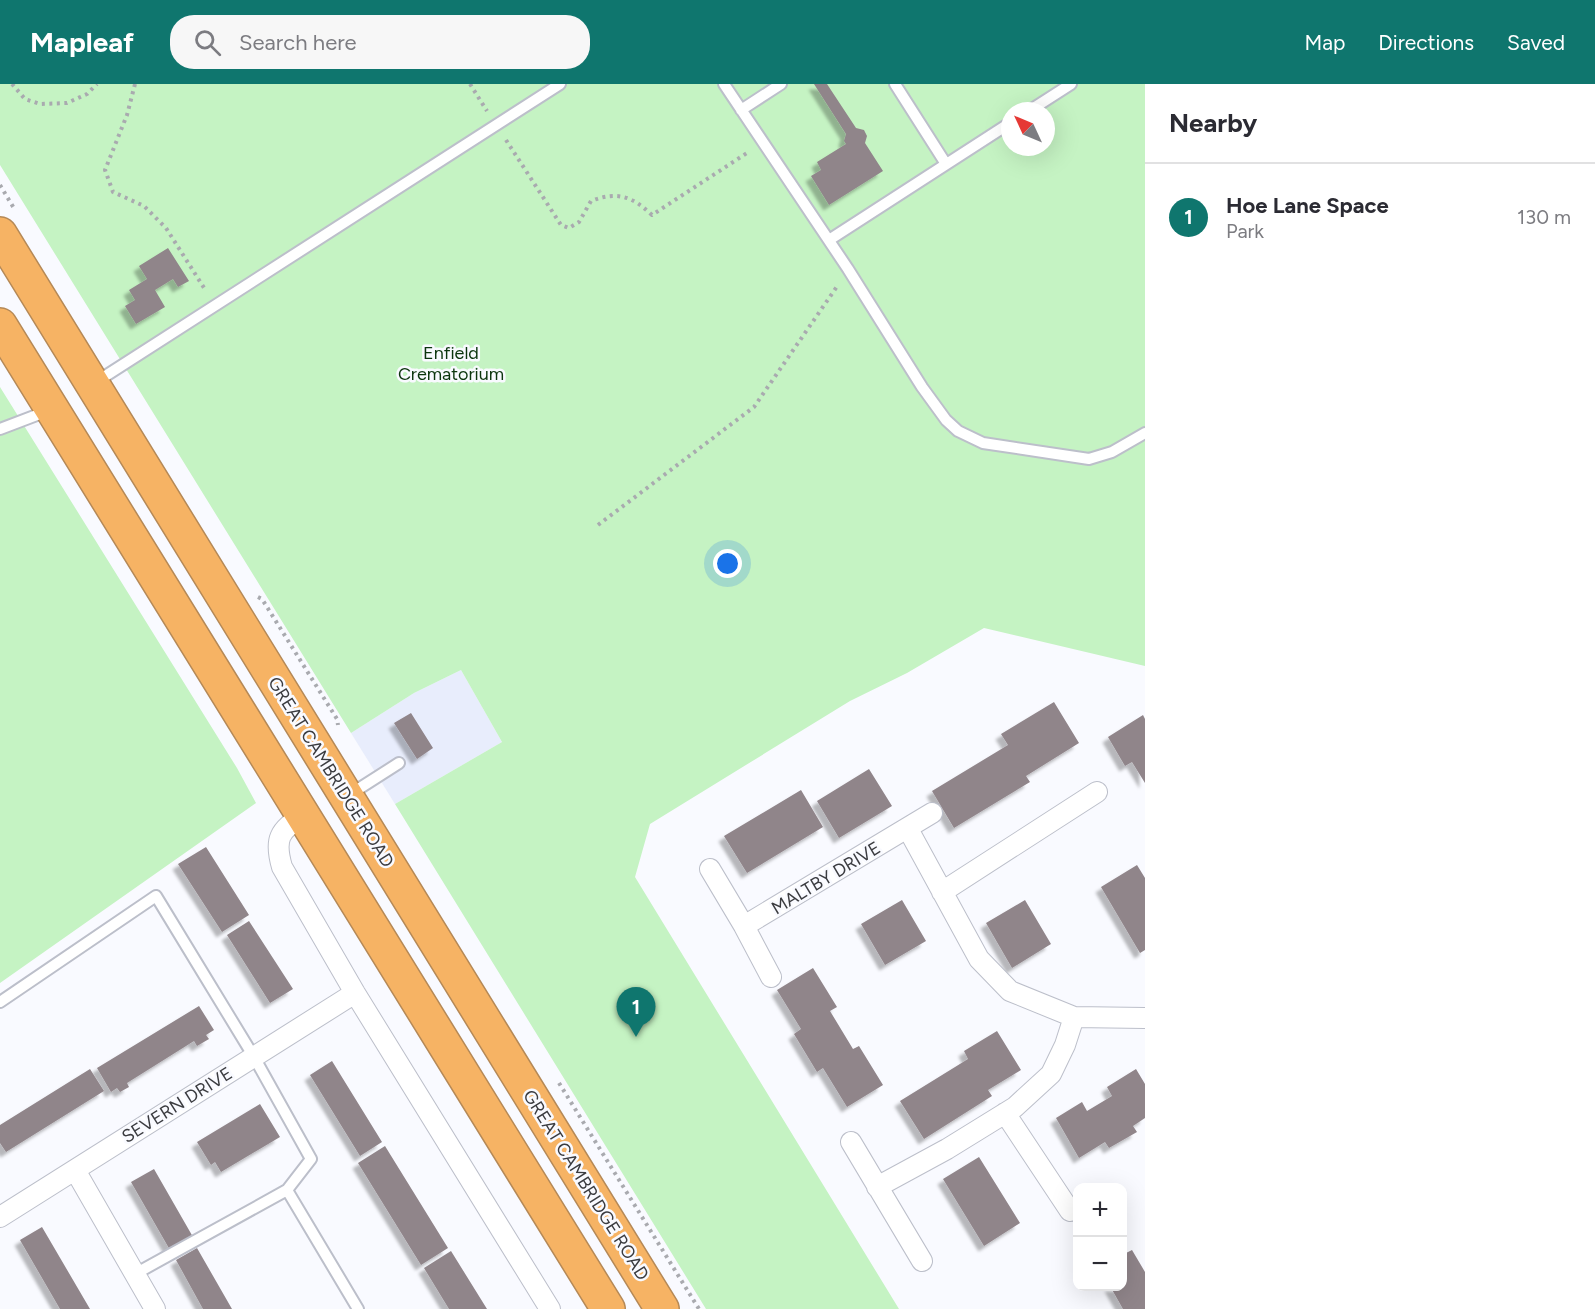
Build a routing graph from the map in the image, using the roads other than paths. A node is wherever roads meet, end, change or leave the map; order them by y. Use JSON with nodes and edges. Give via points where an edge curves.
{"nodes":[{"id":1,"x":560,"y":84,"type":"edge"},
{"id":2,"x":724,"y":84,"type":"edge"},
{"id":3,"x":782,"y":84,"type":"edge"},
{"id":4,"x":895,"y":84,"type":"edge"},
{"id":5,"x":1071,"y":84,"type":"edge"},
{"id":6,"x":1043,"y":102,"type":"edge"},
{"id":7,"x":741,"y":110,"type":"junction"},
{"id":8,"x":1001,"y":129,"type":"edge"},
{"id":9,"x":946,"y":164,"type":"junction"},
{"id":10,"x":0,"y":234,"type":"edge"},
{"id":11,"x":829,"y":240,"type":"junction"},
{"id":12,"x":0,"y":325,"type":"edge"},
{"id":13,"x":94,"y":384,"type":"junction"},
{"id":14,"x":52,"y":409,"type":"junction"},
{"id":15,"x":0,"y":429,"type":"edge"},
{"id":16,"x":1145,"y":433,"type":"edge"},
{"id":17,"x":399,"y":763,"type":"dead end"},
{"id":18,"x":1096,"y":792,"type":"dead end"},
{"id":19,"x":346,"y":797,"type":"junction"},
{"id":20,"x":932,"y":813,"type":"dead end"},
{"id":21,"x":303,"y":815,"type":"junction"},
{"id":22,"x":908,"y":829,"type":"junction"},
{"id":23,"x":710,"y":868,"type":"dead end"},
{"id":24,"x":942,"y":892,"type":"junction"},
{"id":25,"x":744,"y":926,"type":"junction"},
{"id":26,"x":771,"y":977,"type":"dead end"},
{"id":27,"x":355,"y":993,"type":"junction"},
{"id":28,"x":0,"y":1002,"type":"edge"},
{"id":29,"x":1074,"y":1017,"type":"junction"},
{"id":30,"x":1145,"y":1018,"type":"edge"},
{"id":31,"x":254,"y":1057,"type":"junction"},
{"id":32,"x":1005,"y":1113,"type":"junction"},
{"id":33,"x":851,"y":1142,"type":"dead end"},
{"id":34,"x":75,"y":1170,"type":"junction"},
{"id":35,"x":877,"y":1187,"type":"junction"},
{"id":36,"x":287,"y":1190,"type":"junction"},
{"id":37,"x":1070,"y":1211,"type":"dead end"},
{"id":38,"x":0,"y":1217,"type":"edge"},
{"id":39,"x":922,"y":1261,"type":"dead end"},
{"id":40,"x":135,"y":1274,"type":"junction"},
{"id":41,"x":155,"y":1309,"type":"edge"},
{"id":42,"x":358,"y":1309,"type":"edge"},
{"id":43,"x":550,"y":1309,"type":"edge"},
{"id":44,"x":608,"y":1309,"type":"edge"},
{"id":45,"x":662,"y":1309,"type":"edge"}],
"edges":[{"from":1,"to":13,"type":"lane"},
{"from":2,"to":7,"type":"lane"},
{"from":3,"to":7,"type":"lane"},
{"from":4,"to":9,"type":"lane"},
{"from":5,"to":6,"type":"lane"},
{"from":7,"to":11,"type":"lane"},
{"from":8,"to":9,"type":"lane"},
{"from":9,"to":11,"type":"lane"},
{"from":10,"to":13,"type":"highway","name":"GREAT CAMBRIDGE ROAD"},
{"from":11,"to":16,"type":"lane","via":[[922,387],[946,420],[968,437],[983,443],[1089,459],[1112,452]]},
{"from":12,"to":14,"type":"highway"},
{"from":13,"to":19,"type":"highway","name":"GREAT CAMBRIDGE ROAD"},
{"from":14,"to":15,"type":"lane"},
{"from":14,"to":21,"type":"highway"},
{"from":17,"to":19,"type":"lane"},
{"from":18,"to":24,"type":"street"},
{"from":19,"to":45,"type":"highway","name":"GREAT CAMBRIDGE ROAD"},
{"from":20,"to":22,"type":"street","name":"MALTBY DRIVE"},
{"from":21,"to":27,"type":"street","via":[[280,834],[277,850],[282,867]]},
{"from":21,"to":44,"type":"highway"},
{"from":22,"to":24,"type":"street"},
{"from":22,"to":25,"type":"street","name":"MALTBY DRIVE"},
{"from":23,"to":25,"type":"street"},
{"from":24,"to":29,"type":"street","via":[[979,959],[1010,991]]},
{"from":25,"to":26,"type":"street"},
{"from":27,"to":31,"type":"street","name":"SEVERN DRIVE"},
{"from":27,"to":43,"type":"street"},
{"from":28,"to":31,"type":"lane","via":[[156,896]]},
{"from":29,"to":30,"type":"street"},
{"from":29,"to":32,"type":"street","via":[[1051,1074]]},
{"from":31,"to":34,"type":"street","name":"SEVERN DRIVE"},
{"from":31,"to":36,"type":"lane","via":[[311,1159]]},
{"from":32,"to":35,"type":"street"},
{"from":32,"to":37,"type":"street"},
{"from":33,"to":35,"type":"street"},
{"from":34,"to":38,"type":"street","name":"SEVERN DRIVE"},
{"from":34,"to":40,"type":"street"},
{"from":35,"to":39,"type":"street"},
{"from":36,"to":40,"type":"lane"},
{"from":36,"to":42,"type":"lane"},
{"from":40,"to":41,"type":"street"}]}
